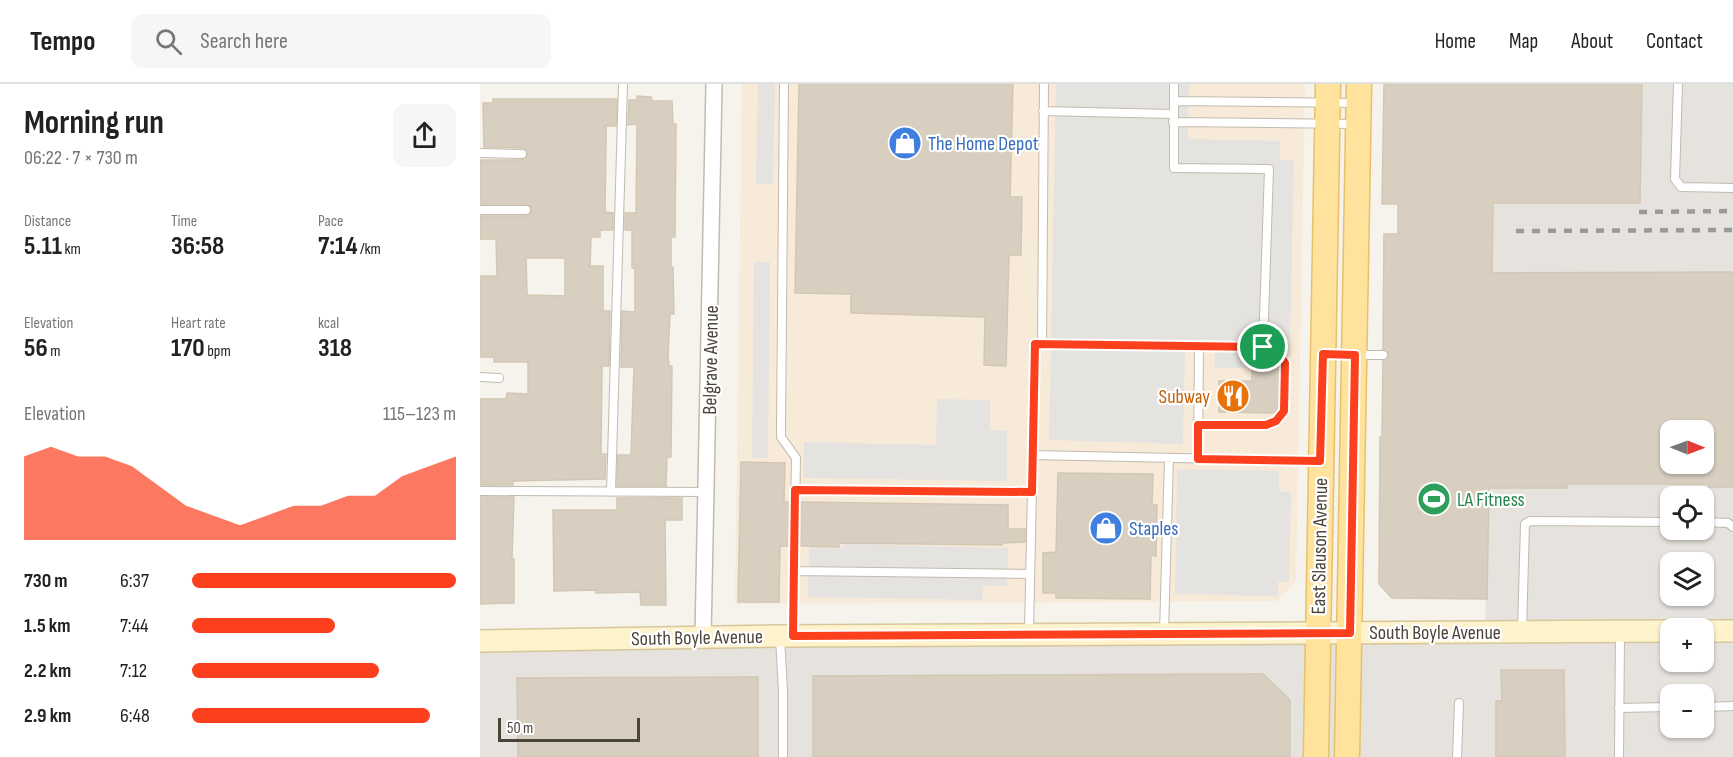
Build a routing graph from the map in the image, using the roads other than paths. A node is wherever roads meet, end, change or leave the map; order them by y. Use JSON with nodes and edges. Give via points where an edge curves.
{"nodes":[{"id":1,"x":623,"y":84,"type":"edge"},
{"id":2,"x":714,"y":84,"type":"edge"},
{"id":3,"x":784,"y":84,"type":"edge"},
{"id":4,"x":1044,"y":84,"type":"edge"},
{"id":5,"x":1174,"y":84,"type":"edge"},
{"id":6,"x":1678,"y":84,"type":"edge"},
{"id":7,"x":1175,"y":101,"type":"junction"},
{"id":8,"x":1328,"y":104,"type":"edge"},
{"id":9,"x":1358,"y":104,"type":"edge"},
{"id":10,"x":1043,"y":111,"type":"junction"},
{"id":11,"x":1173,"y":118,"type":"junction"},
{"id":12,"x":480,"y":153,"type":"edge"},
{"id":13,"x":522,"y":154,"type":"dead end"},
{"id":14,"x":1733,"y":188,"type":"edge"},
{"id":15,"x":480,"y":210,"type":"edge"},
{"id":16,"x":526,"y":210,"type":"dead end"},
{"id":17,"x":1042,"y":344,"type":"junction"},
{"id":18,"x":1199,"y":346,"type":"junction"},
{"id":19,"x":1263,"y":347,"type":"junction"},
{"id":20,"x":1323,"y":354,"type":"junction"},
{"id":21,"x":1355,"y":355,"type":"junction"},
{"id":22,"x":1383,"y":355,"type":"dead end"},
{"id":23,"x":480,"y":377,"type":"edge"},
{"id":24,"x":499,"y":378,"type":"dead end"},
{"id":25,"x":1198,"y":425,"type":"junction"},
{"id":26,"x":1033,"y":454,"type":"junction"},
{"id":27,"x":1169,"y":458,"type":"junction"},
{"id":28,"x":1198,"y":459,"type":"junction"},
{"id":29,"x":1320,"y":461,"type":"junction"},
{"id":30,"x":795,"y":490,"type":"junction"},
{"id":31,"x":480,"y":491,"type":"edge"},
{"id":32,"x":611,"y":492,"type":"junction"},
{"id":33,"x":707,"y":492,"type":"junction"},
{"id":34,"x":1032,"y":492,"type":"junction"},
{"id":35,"x":1660,"y":522,"type":"edge"},
{"id":36,"x":1714,"y":522,"type":"edge"},
{"id":37,"x":1733,"y":527,"type":"edge"},
{"id":38,"x":794,"y":571,"type":"junction"},
{"id":39,"x":1030,"y":574,"type":"junction"},
{"id":40,"x":1733,"y":621,"type":"edge"},
{"id":41,"x":1660,"y":631,"type":"edge"},
{"id":42,"x":1714,"y":631,"type":"edge"},
{"id":43,"x":1733,"y":631,"type":"edge"},
{"id":44,"x":1522,"y":632,"type":"junction"},
{"id":45,"x":1620,"y":632,"type":"junction"},
{"id":46,"x":1164,"y":633,"type":"junction"},
{"id":47,"x":1318,"y":633,"type":"junction"},
{"id":48,"x":1350,"y":633,"type":"junction"},
{"id":49,"x":1029,"y":634,"type":"junction"},
{"id":50,"x":786,"y":636,"type":"junction"},
{"id":51,"x":703,"y":637,"type":"junction"},
{"id":52,"x":480,"y":641,"type":"edge"},
{"id":53,"x":1459,"y":703,"type":"dead end"},
{"id":54,"x":1733,"y":706,"type":"edge"},
{"id":55,"x":1660,"y":707,"type":"edge"},
{"id":56,"x":1714,"y":707,"type":"edge"},
{"id":57,"x":1619,"y":708,"type":"junction"},
{"id":58,"x":783,"y":757,"type":"edge"},
{"id":59,"x":1316,"y":757,"type":"edge"},
{"id":60,"x":1347,"y":757,"type":"edge"},
{"id":61,"x":1457,"y":757,"type":"edge"},
{"id":62,"x":1619,"y":757,"type":"edge"}],
"edges":[{"from":1,"to":32,"type":"lane"},
{"from":2,"to":33,"type":"street","name":"Belgrave Avenue"},
{"from":3,"to":30,"type":"lane","via":[[781,436],[796,458]]},
{"from":4,"to":10,"type":"lane"},
{"from":5,"to":7,"type":"lane"},
{"from":6,"to":14,"type":"lane","via":[[1675,179],[1681,187]]},
{"from":7,"to":8,"type":"lane"},
{"from":7,"to":11,"type":"lane"},
{"from":8,"to":9,"type":"lane"},
{"from":8,"to":9,"type":"lane"},
{"from":8,"to":11,"type":"lane"},
{"from":8,"to":20,"type":"main road","name":"East Slauson Avenue"},
{"from":9,"to":21,"type":"main road","name":"East Slauson Avenue"},
{"from":10,"to":11,"type":"lane"},
{"from":10,"to":17,"type":"lane"},
{"from":11,"to":19,"type":"lane","via":[[1174,168],[1269,169]]},
{"from":12,"to":13,"type":"lane"},
{"from":15,"to":16,"type":"lane"},
{"from":17,"to":18,"type":"lane"},
{"from":17,"to":26,"type":"lane","via":[[1035,344]]},
{"from":18,"to":19,"type":"lane"},
{"from":18,"to":25,"type":"lane"},
{"from":19,"to":25,"type":"lane","via":[[1277,351],[1285,363],[1281,417],[1266,425]]},
{"from":20,"to":21,"type":"lane"},
{"from":20,"to":29,"type":"main road","name":"East Slauson Avenue"},
{"from":21,"to":22,"type":"lane"},
{"from":21,"to":48,"type":"main road","name":"East Slauson Avenue"},
{"from":23,"to":24,"type":"lane"},
{"from":25,"to":28,"type":"lane"},
{"from":26,"to":27,"type":"lane"},
{"from":26,"to":34,"type":"lane"},
{"from":27,"to":28,"type":"lane"},
{"from":27,"to":46,"type":"lane"},
{"from":28,"to":29,"type":"lane"},
{"from":29,"to":47,"type":"main road","name":"East Slauson Avenue"},
{"from":30,"to":34,"type":"lane"},
{"from":30,"to":38,"type":"lane"},
{"from":31,"to":32,"type":"lane"},
{"from":32,"to":33,"type":"lane"},
{"from":33,"to":51,"type":"street","name":"Belgrave Avenue"},
{"from":34,"to":39,"type":"lane"},
{"from":35,"to":44,"type":"lane","via":[[1525,524]]},
{"from":36,"to":37,"type":"lane"},
{"from":38,"to":39,"type":"lane"},
{"from":38,"to":50,"type":"lane"},
{"from":39,"to":49,"type":"lane"},
{"from":40,"to":43,"type":"lane"},
{"from":41,"to":45,"type":"main road","name":"South Boyle Avenue"},
{"from":42,"to":43,"type":"main road"},
{"from":44,"to":45,"type":"main road","name":"South Boyle Avenue"},
{"from":44,"to":48,"type":"main road","name":"South Boyle Avenue"},
{"from":45,"to":57,"type":"lane"},
{"from":46,"to":47,"type":"main road","name":"South Boyle Avenue"},
{"from":46,"to":49,"type":"main road","name":"South Boyle Avenue"},
{"from":47,"to":48,"type":"main road","name":"South Boyle Avenue"},
{"from":47,"to":59,"type":"main road","name":"East Slauson Avenue"},
{"from":48,"to":60,"type":"main road","name":"East Slauson Avenue"},
{"from":49,"to":50,"type":"main road","name":"South Boyle Avenue"},
{"from":50,"to":51,"type":"main road","name":"South Boyle Avenue"},
{"from":50,"to":58,"type":"lane"},
{"from":51,"to":52,"type":"main road","name":"South Boyle Avenue"},
{"from":53,"to":61,"type":"lane"},
{"from":54,"to":56,"type":"lane"},
{"from":55,"to":57,"type":"lane"},
{"from":57,"to":62,"type":"lane"}]}
